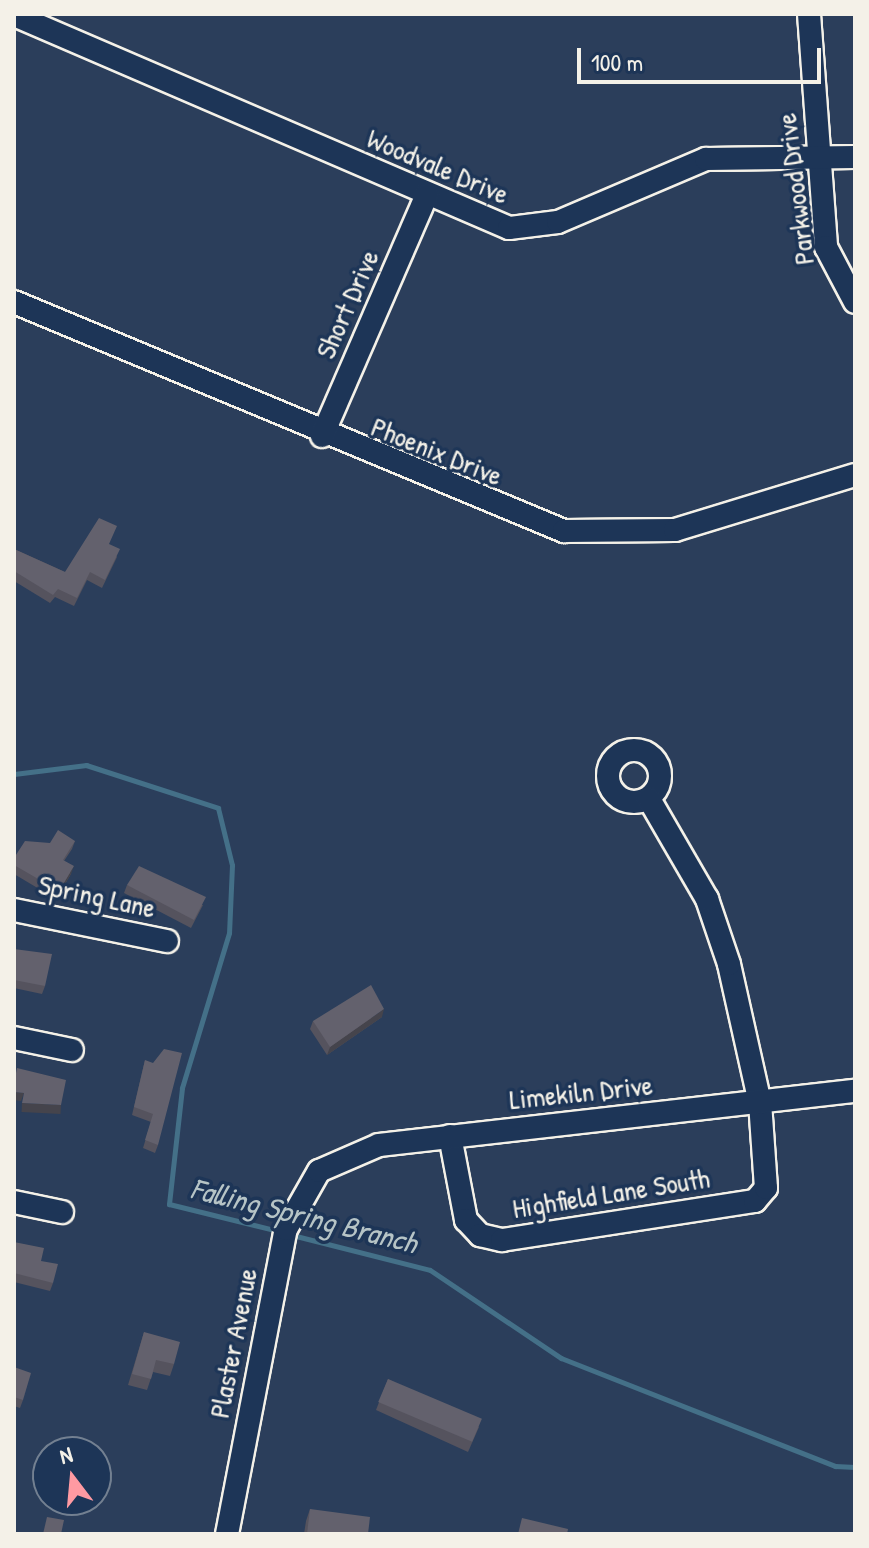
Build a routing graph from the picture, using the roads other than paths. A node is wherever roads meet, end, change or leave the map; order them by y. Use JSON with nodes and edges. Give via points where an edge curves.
{"nodes":[{"id":1,"x":809,"y":14,"type":"edge"},
{"id":2,"x":14,"y":15,"type":"edge"},
{"id":3,"x":818,"y":157,"type":"junction"},
{"id":4,"x":855,"y":157,"type":"edge"},
{"id":5,"x":427,"y":195,"type":"junction"},
{"id":6,"x":14,"y":302,"type":"edge"},
{"id":7,"x":855,"y":302,"type":"edge"},
{"id":8,"x":322,"y":436,"type":"junction"},
{"id":9,"x":855,"y":475,"type":"edge"},
{"id":10,"x":649,"y":799,"type":"dead end"},
{"id":11,"x":14,"y":910,"type":"edge"},
{"id":12,"x":167,"y":941,"type":"dead end"},
{"id":13,"x":14,"y":1038,"type":"edge"},
{"id":14,"x":72,"y":1050,"type":"dead end"},
{"id":15,"x":855,"y":1091,"type":"edge"},
{"id":16,"x":760,"y":1103,"type":"junction"},
{"id":17,"x":450,"y":1136,"type":"junction"},
{"id":18,"x":319,"y":1171,"type":"joint"},
{"id":19,"x":14,"y":1202,"type":"edge"},
{"id":20,"x":62,"y":1212,"type":"dead end"},
{"id":21,"x":227,"y":1534,"type":"edge"}],
"edges":[{"from":1,"to":3,"type":"street","name":"Parkwood Drive"},
{"from":2,"to":5,"type":"street","name":"Woodvale Drive"},
{"from":3,"to":4,"type":"street","name":"Woodvale Drive"},
{"from":3,"to":5,"type":"street","name":"Woodvale Drive","via":[[695,162],[531,228],[498,225]]},
{"from":3,"to":7,"type":"street","name":"Parkwood Drive","via":[[826,247]]},
{"from":5,"to":8,"type":"street","name":"Short Drive"},
{"from":6,"to":8,"type":"street","name":"Phoenix Drive"},
{"from":8,"to":9,"type":"street","name":"Phoenix Drive","via":[[530,522],[576,533],[675,530]]},
{"from":10,"to":16,"type":"street","via":[[707,899]]},
{"from":11,"to":12,"type":"street","name":"Spring Lane"},
{"from":13,"to":14,"type":"street"},
{"from":15,"to":16,"type":"street","name":"Limekiln Drive"},
{"from":16,"to":17,"type":"street","name":"Limekiln Drive"},
{"from":16,"to":17,"type":"street","name":"Highfield Lane South","via":[[769,1169],[755,1201],[502,1240],[480,1235],[466,1220]]},
{"from":17,"to":18,"type":"street","name":"Limekiln Drive","via":[[357,1151]]},
{"from":18,"to":21,"type":"street","name":"Plaster Avenue","via":[[286,1229]]},
{"from":19,"to":20,"type":"street"}]}
